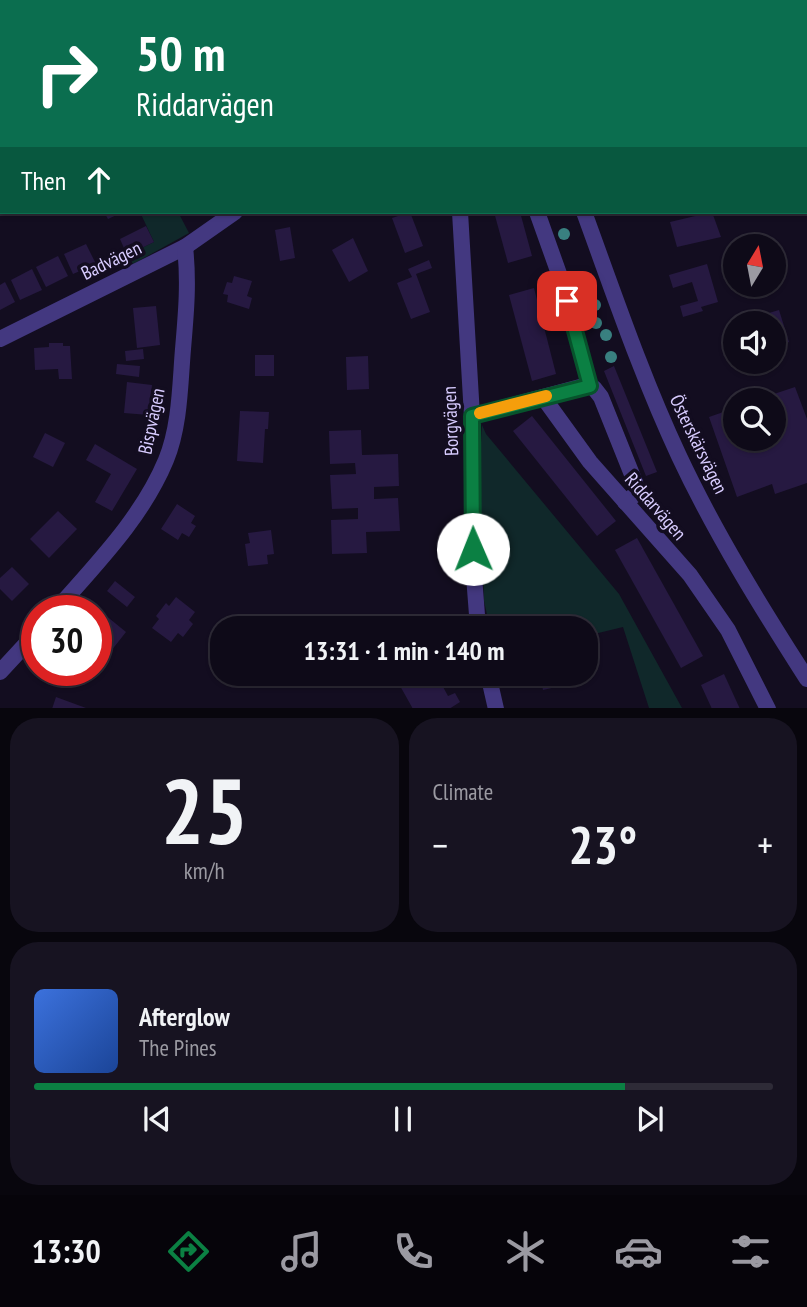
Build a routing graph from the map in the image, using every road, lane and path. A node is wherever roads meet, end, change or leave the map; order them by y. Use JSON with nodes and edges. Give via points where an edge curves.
{"nodes":[{"id":1,"x":232,"y":214,"type":"edge"},
{"id":2,"x":460,"y":214,"type":"edge"},
{"id":3,"x":538,"y":214,"type":"edge"},
{"id":4,"x":585,"y":214,"type":"edge"},
{"id":5,"x":185,"y":247,"type":"junction"},
{"id":6,"x":0,"y":339,"type":"edge"},
{"id":7,"x":590,"y":386,"type":"junction"},
{"id":8,"x":543,"y":397,"type":"junction"},
{"id":9,"x":472,"y":416,"type":"junction"},
{"id":10,"x":625,"y":502,"type":"junction"},
{"id":11,"x":69,"y":595,"type":"edge"},
{"id":12,"x":477,"y":616,"type":"edge"},
{"id":13,"x":21,"y":649,"type":"edge"},
{"id":14,"x":0,"y":672,"type":"edge"},
{"id":15,"x":807,"y":679,"type":"edge"},
{"id":16,"x":491,"y":686,"type":"edge"},
{"id":17,"x":496,"y":708,"type":"edge"},
{"id":18,"x":767,"y":708,"type":"edge"}],
"edges":[{"from":1,"to":5,"type":"street","name":"Badvägen"},
{"from":2,"to":9,"type":"street","name":"Borgvägen"},
{"from":3,"to":7,"type":"street","via":[[563,285]]},
{"from":4,"to":15,"type":"street","name":"Österskärsvägen","via":[[634,351],[679,457],[732,557]]},
{"from":5,"to":6,"type":"street","name":"Badvägen"},
{"from":5,"to":11,"type":"street","name":"Bispvägen","via":[[188,276],[179,398],[166,459],[121,536]]},
{"from":7,"to":8,"type":"street"},
{"from":7,"to":10,"type":"street","via":[[601,397],[639,492]]},
{"from":8,"to":9,"type":"street"},
{"from":8,"to":10,"type":"street","name":"Riddarvägen"},
{"from":9,"to":12,"type":"street","name":"Borgvägen"},
{"from":10,"to":18,"type":"street","name":"Riddarvägen","via":[[690,575],[728,630]]},
{"from":13,"to":14,"type":"street"},
{"from":16,"to":17,"type":"street"}]}
